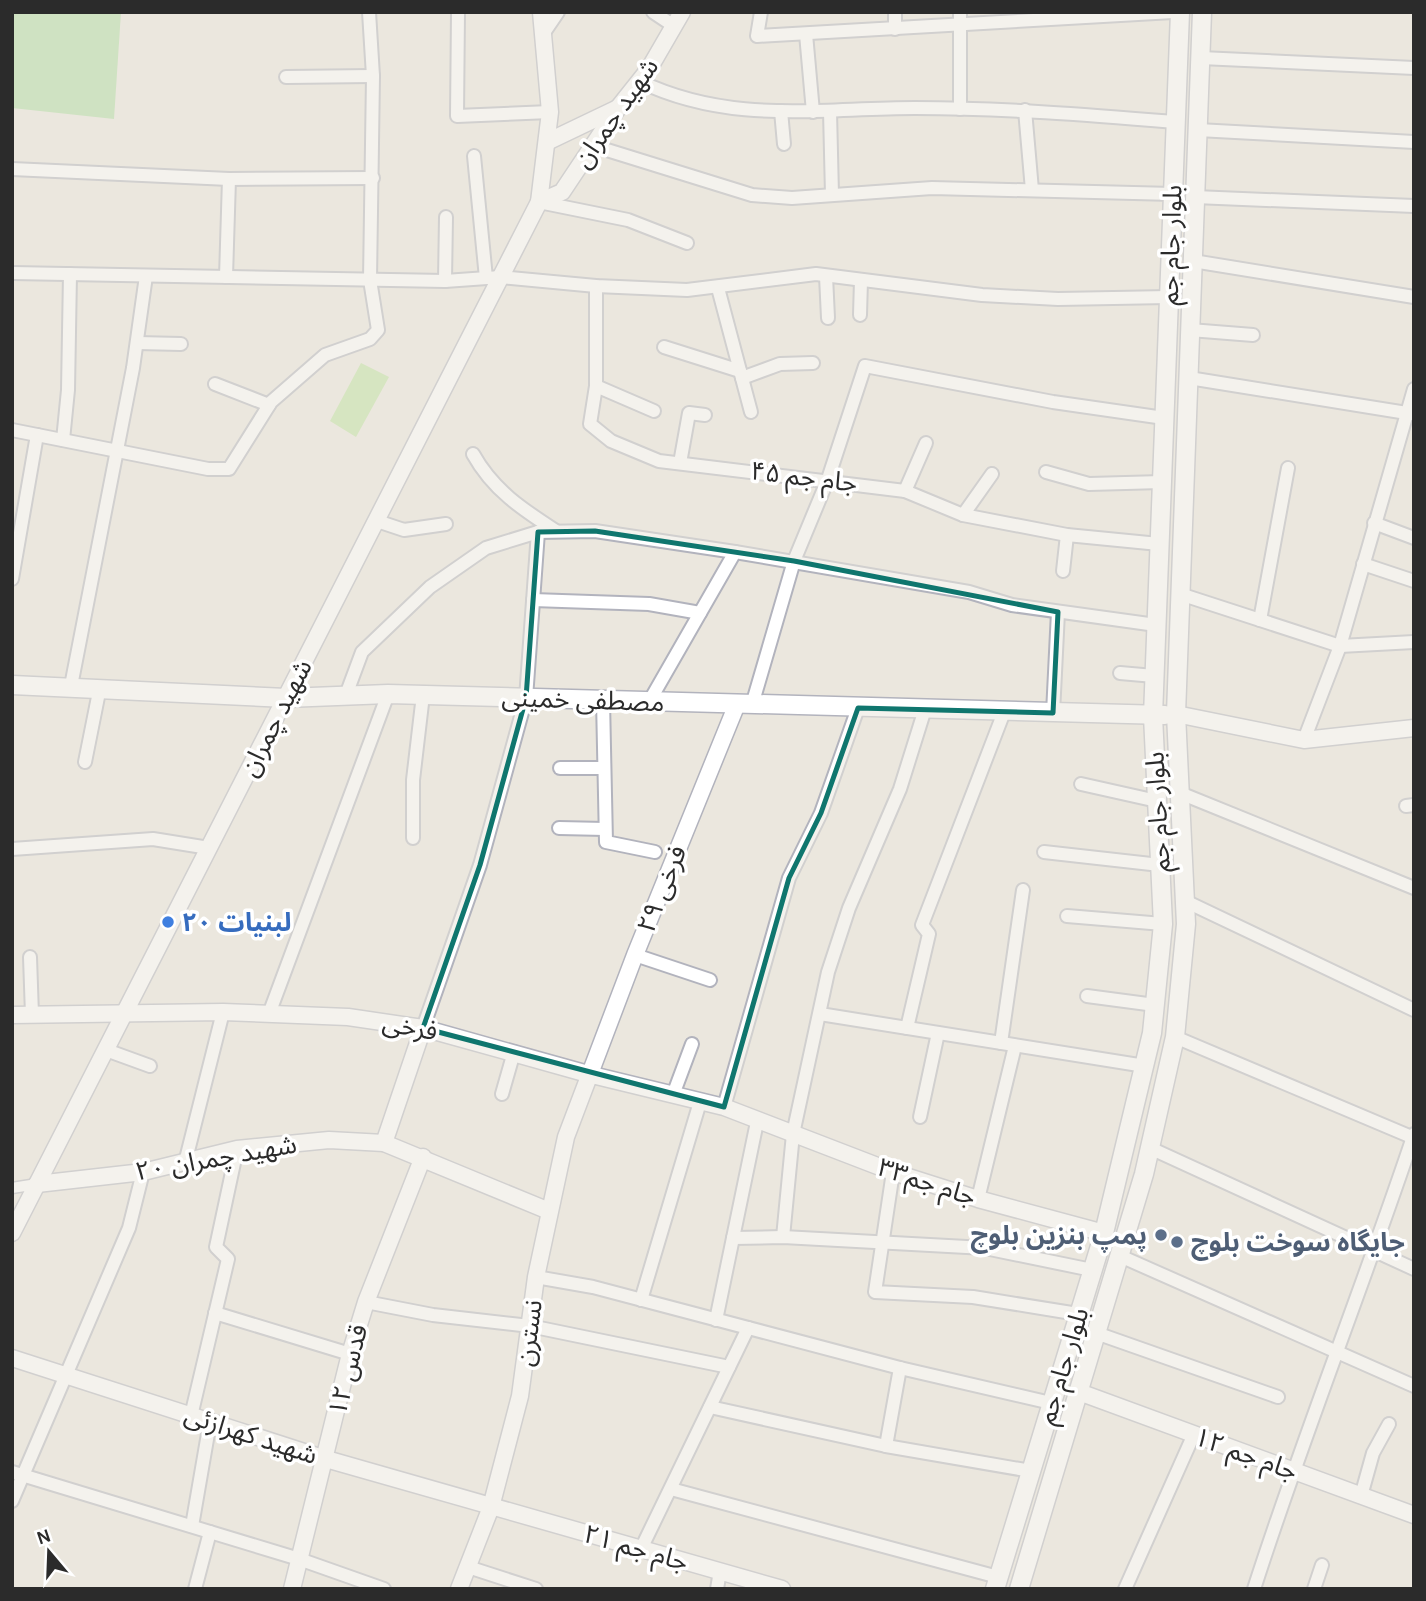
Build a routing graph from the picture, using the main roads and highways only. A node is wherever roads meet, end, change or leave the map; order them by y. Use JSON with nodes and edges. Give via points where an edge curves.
{"nodes":[{"id":1,"x":1180,"y":12,"type":"edge"},
{"id":2,"x":1202,"y":12,"type":"edge"},
{"id":3,"x":12,"y":685,"type":"edge"},
{"id":4,"x":1176,"y":714,"type":"junction"},
{"id":5,"x":1153,"y":716,"type":"junction"},
{"id":6,"x":1152,"y":1033,"type":"junction"},
{"id":7,"x":1175,"y":1037,"type":"junction"},
{"id":8,"x":997,"y":1583,"type":"edge"},
{"id":9,"x":1018,"y":1589,"type":"edge"}],
"edges":[{"from":1,"to":5,"type":"main road","name":"بلوار جام جم"},
{"from":2,"to":4,"type":"main road","name":"بلوار جام جم"},
{"from":3,"to":5,"type":"main road","name":"مصطفی خمینی","via":[[286,698],[388,694]]},
{"from":4,"to":5,"type":"main road","name":"مصطفی خمینی"},
{"from":4,"to":7,"type":"main road","name":"بلوار جام جم","via":[[1186,924]]},
{"from":5,"to":6,"type":"main road","name":"بلوار جام جم","via":[[1163,924]]},
{"from":6,"to":7,"type":"main road"},
{"from":6,"to":8,"type":"main road","name":"بلوار جام جم","via":[[1104,1233]]},
{"from":7,"to":9,"type":"main road","name":"بلوار جام جم","via":[[1120,1256]]}]}
